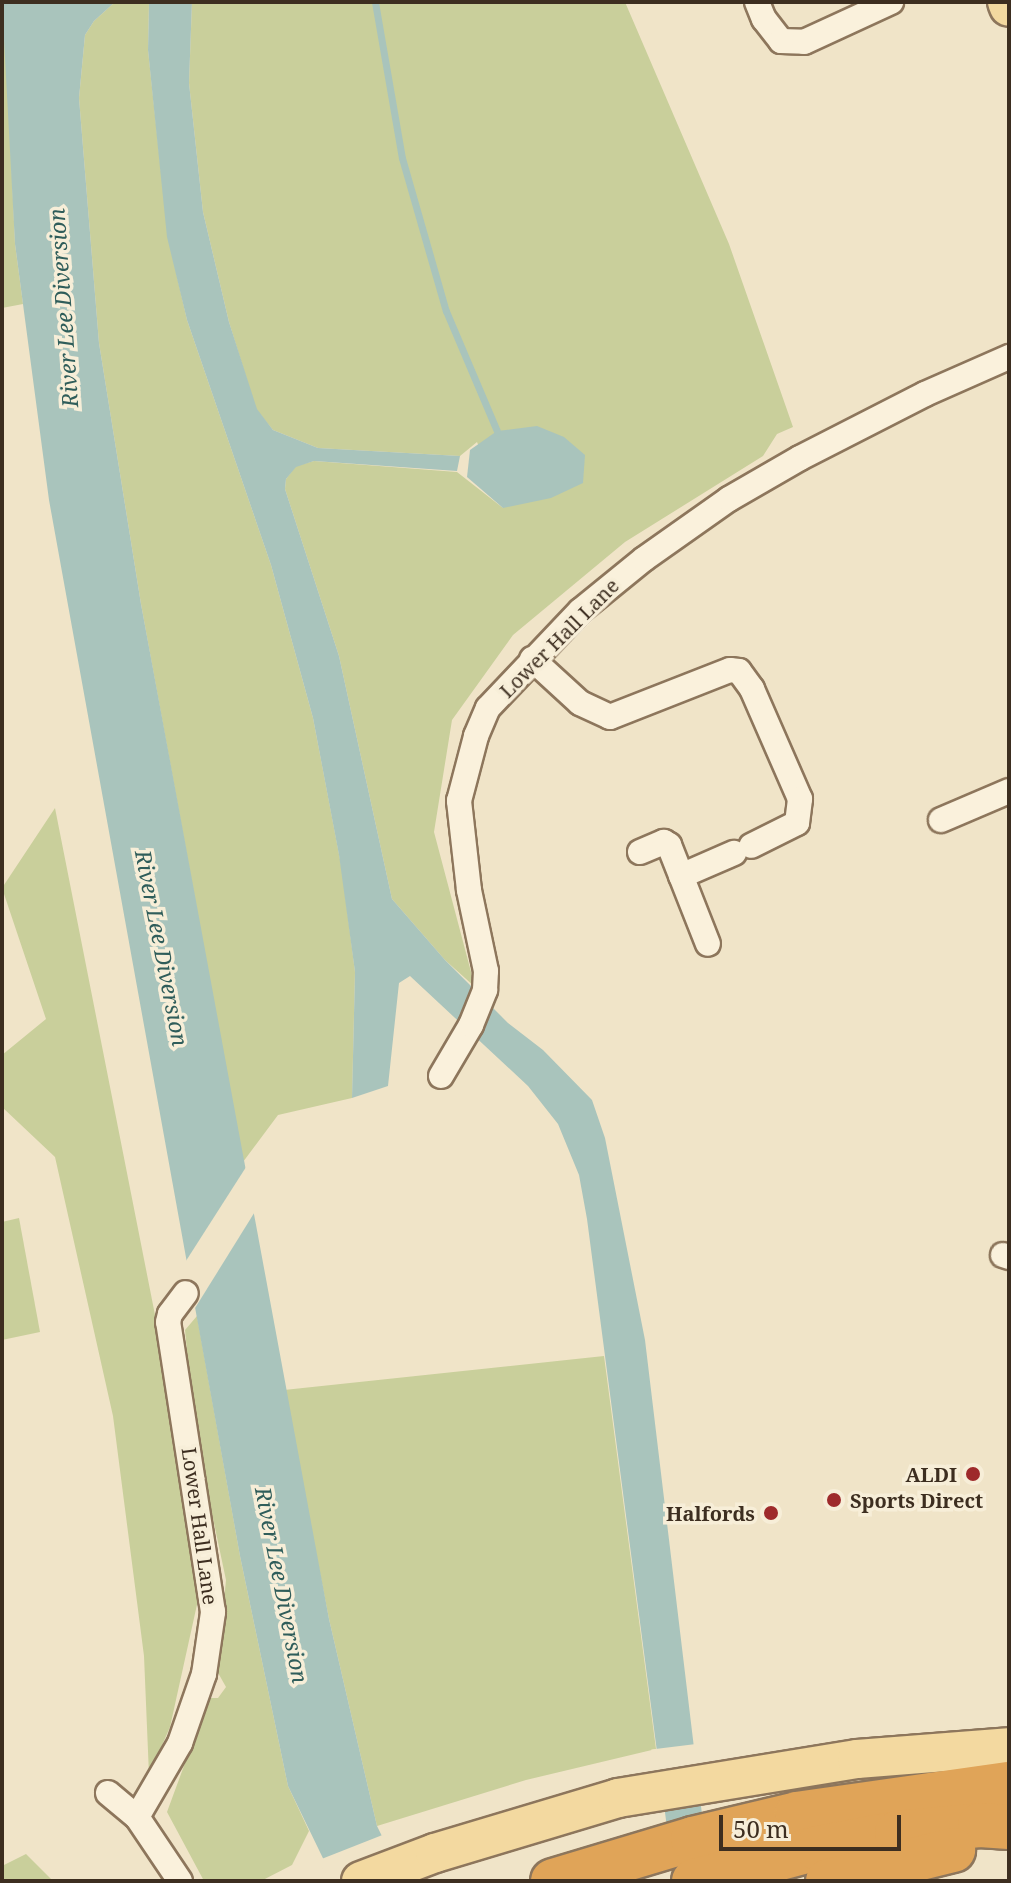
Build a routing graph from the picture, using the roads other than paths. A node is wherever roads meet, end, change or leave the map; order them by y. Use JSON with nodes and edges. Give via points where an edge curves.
{"nodes":[{"id":1,"x":757,"y":2,"type":"edge"},
{"id":2,"x":891,"y":2,"type":"edge"},
{"id":3,"x":1009,"y":357,"type":"edge"},
{"id":4,"x":532,"y":659,"type":"junction"},
{"id":5,"x":1009,"y":791,"type":"edge"},
{"id":6,"x":941,"y":820,"type":"dead end"},
{"id":7,"x":640,"y":852,"type":"dead end"},
{"id":8,"x":681,"y":876,"type":"junction"},
{"id":9,"x":708,"y":944,"type":"dead end"},
{"id":10,"x":441,"y":1076,"type":"dead end"},
{"id":11,"x":186,"y":1293,"type":"dead end"},
{"id":12,"x":1009,"y":1747,"type":"edge"},
{"id":13,"x":1009,"y":1784,"type":"edge"},
{"id":14,"x":108,"y":1793,"type":"dead end"},
{"id":15,"x":137,"y":1817,"type":"junction"},
{"id":16,"x":1009,"y":1827,"type":"edge"},
{"id":17,"x":895,"y":1831,"type":"junction"},
{"id":18,"x":1009,"y":1835,"type":"edge"},
{"id":19,"x":180,"y":1881,"type":"edge"},
{"id":20,"x":361,"y":1881,"type":"edge"},
{"id":21,"x":553,"y":1881,"type":"edge"},
{"id":22,"x":694,"y":1881,"type":"edge"},
{"id":23,"x":828,"y":1881,"type":"edge"}],
"edges":[{"from":1,"to":2,"type":"street","via":[[781,41],[804,42]]},
{"from":3,"to":4,"type":"street","name":"Lower Hall Lane","via":[[897,408],[729,499],[625,573]]},
{"from":4,"to":8,"type":"street","via":[[580,703],[610,717],[730,670],[739,671],[752,689],[800,799],[797,823]]},
{"from":4,"to":10,"type":"street","name":"Lower Hall Lane","via":[[488,708],[459,801],[485,990]]},
{"from":5,"to":6,"type":"street"},
{"from":7,"to":8,"type":"street","via":[[664,842]]},
{"from":8,"to":9,"type":"street"},
{"from":11,"to":15,"type":"street","name":"Lower Hall Lane","via":[[168,1322],[213,1612],[204,1674],[180,1743]]},
{"from":12,"to":20,"type":"main road","via":[[857,1759],[618,1798]]},
{"from":13,"to":17,"type":"highway"},
{"from":14,"to":15,"type":"street"},
{"from":15,"to":19,"type":"street"},
{"from":16,"to":17,"type":"highway"},
{"from":17,"to":18,"type":"highway"},
{"from":17,"to":21,"type":"highway","via":[[693,1839]]},
{"from":17,"to":22,"type":"highway"},
{"from":17,"to":23,"type":"highway"}]}
